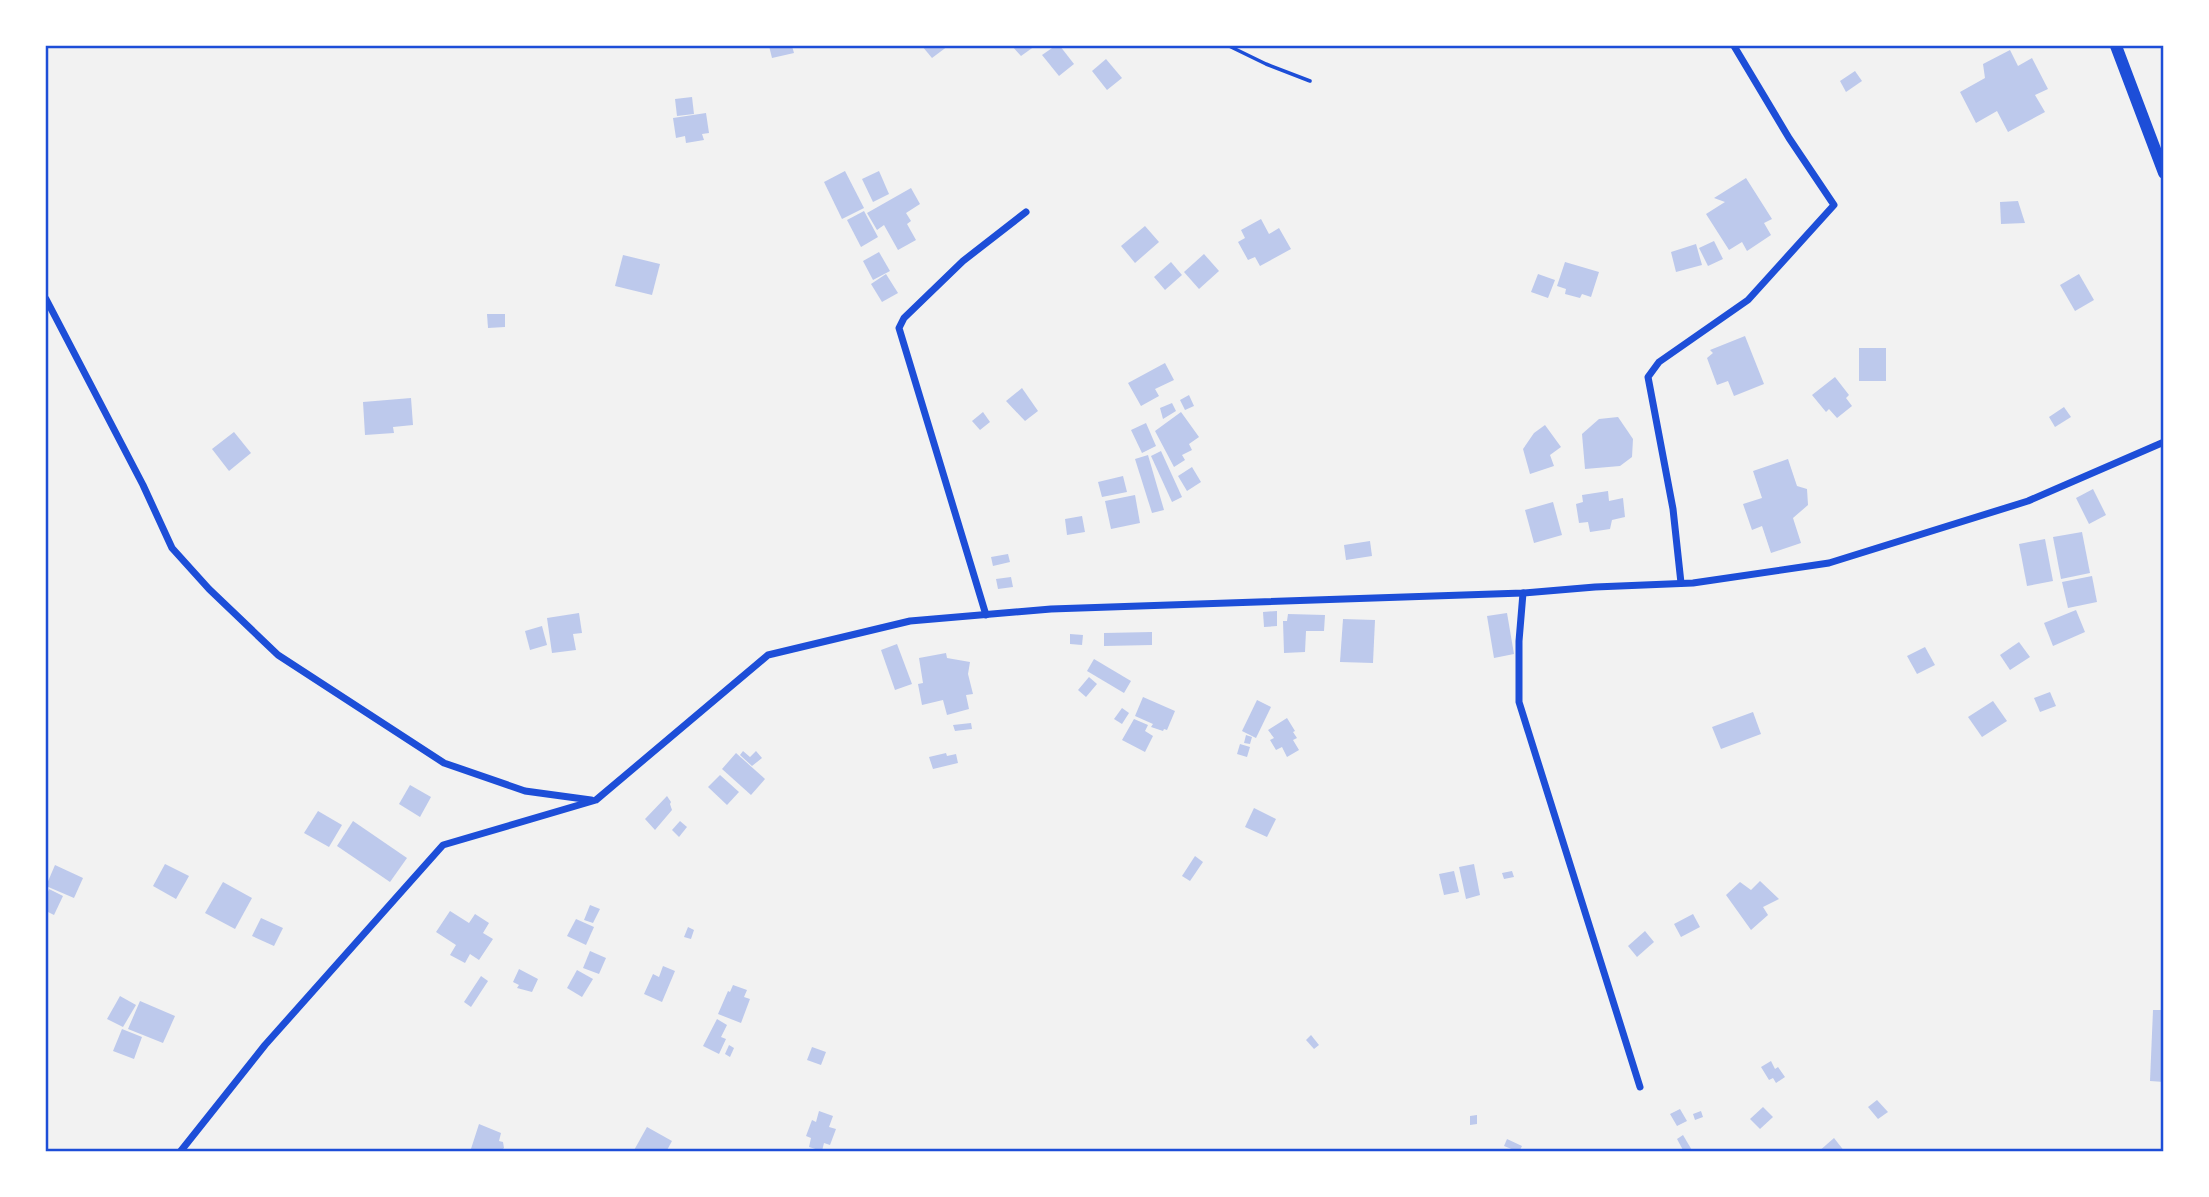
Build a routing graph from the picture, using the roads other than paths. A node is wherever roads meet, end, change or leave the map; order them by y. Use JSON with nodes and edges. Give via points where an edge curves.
{"nodes":[{"id":1,"x":1734,"y":46,"type":"edge"},
{"id":2,"x":2116,"y":46,"type":"edge"},
{"id":3,"x":2164,"y":173,"type":"edge"},
{"id":4,"x":1026,"y":212,"type":"dead end"},
{"id":5,"x":46,"y":299,"type":"edge"},
{"id":6,"x":2164,"y":442,"type":"edge"},
{"id":7,"x":1681,"y":583,"type":"junction"},
{"id":8,"x":1523,"y":593,"type":"junction"},
{"id":9,"x":986,"y":615,"type":"junction"},
{"id":10,"x":596,"y":800,"type":"junction"},
{"id":11,"x":1640,"y":1087,"type":"dead end"},
{"id":12,"x":180,"y":1152,"type":"edge"}],
"edges":[{"from":1,"to":7,"type":"street","via":[[1834,205],[1748,300],[1659,362],[1648,377],[1673,509]]},
{"from":2,"to":3,"type":"street"},
{"from":4,"to":9,"type":"street","via":[[963,261],[899,328]]},
{"from":5,"to":10,"type":"street","via":[[172,548],[278,655],[444,763],[525,791]]},
{"from":6,"to":7,"type":"street","via":[[2028,501],[1829,563]]},
{"from":7,"to":8,"type":"street"},
{"from":8,"to":9,"type":"street","via":[[1181,603]]},
{"from":8,"to":11,"type":"street","via":[[1519,702]]},
{"from":9,"to":10,"type":"street","via":[[910,621],[768,655]]},
{"from":10,"to":12,"type":"street","via":[[443,845],[265,1045]]}]}
